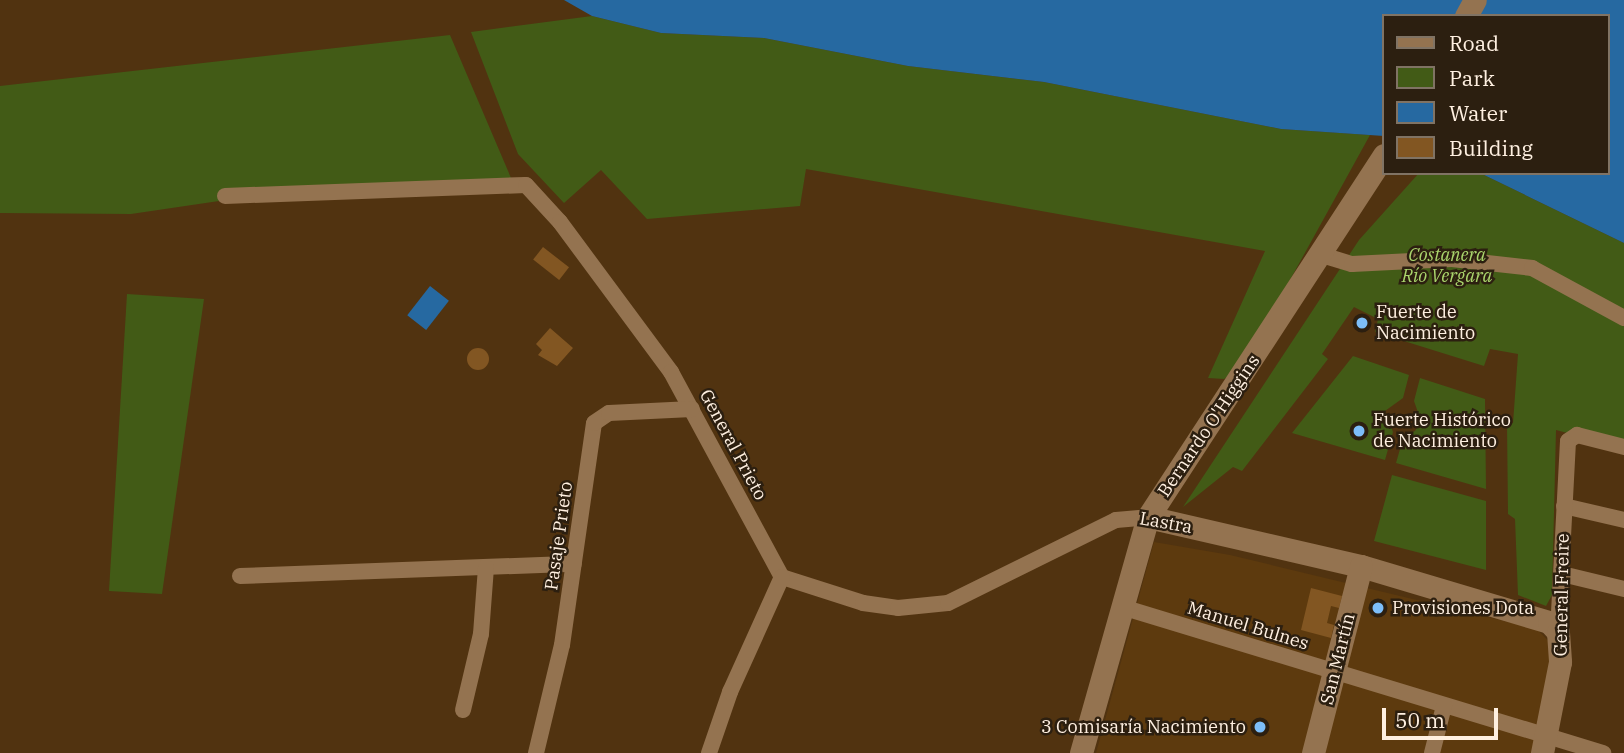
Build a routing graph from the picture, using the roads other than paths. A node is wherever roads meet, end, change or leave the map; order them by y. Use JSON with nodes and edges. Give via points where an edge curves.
{"nodes":[{"id":1,"x":1382,"y":158,"type":"edge"},
{"id":2,"x":225,"y":196,"type":"dead end"},
{"id":3,"x":1322,"y":255,"type":"junction"},
{"id":4,"x":1624,"y":318,"type":"edge"},
{"id":5,"x":692,"y":409,"type":"junction"},
{"id":6,"x":1624,"y":447,"type":"edge"},
{"id":7,"x":1564,"y":506,"type":"junction"},
{"id":8,"x":1148,"y":517,"type":"junction"},
{"id":9,"x":1624,"y":520,"type":"edge"},
{"id":10,"x":574,"y":564,"type":"junction"},
{"id":11,"x":1361,"y":566,"type":"junction"},
{"id":12,"x":485,"y":567,"type":"junction"},
{"id":13,"x":1562,"y":574,"type":"junction"},
{"id":14,"x":240,"y":576,"type":"dead end"},
{"id":15,"x":782,"y":578,"type":"junction"},
{"id":16,"x":1624,"y":589,"type":"edge"},
{"id":17,"x":1122,"y":607,"type":"junction"},
{"id":18,"x":1558,"y":632,"type":"junction"},
{"id":19,"x":1335,"y":673,"type":"junction"},
{"id":20,"x":1444,"y":706,"type":"junction"},
{"id":21,"x":463,"y":710,"type":"dead end"},
{"id":22,"x":1544,"y":745,"type":"edge"},
{"id":23,"x":536,"y":753,"type":"edge"},
{"id":24,"x":709,"y":753,"type":"edge"},
{"id":25,"x":1081,"y":753,"type":"edge"},
{"id":26,"x":1313,"y":753,"type":"edge"},
{"id":27,"x":1432,"y":753,"type":"edge"},
{"id":28,"x":1603,"y":753,"type":"edge"}],
"edges":[{"from":1,"to":3,"type":"main road","name":"Bernardo O'Higgins"},
{"from":2,"to":5,"type":"street","name":"General Prieto","via":[[526,185],[560,222],[671,372]]},
{"from":3,"to":4,"type":"street","via":[[1352,264],[1452,259],[1532,268]]},
{"from":3,"to":8,"type":"main road","name":"Bernardo O'Higgins"},
{"from":5,"to":10,"type":"street","name":"Pasaje Prieto","via":[[609,413],[596,420]]},
{"from":5,"to":15,"type":"street","name":"General Prieto"},
{"from":6,"to":7,"type":"street","name":"General Freire","via":[[1572,436]]},
{"from":7,"to":9,"type":"street"},
{"from":7,"to":13,"type":"street","name":"General Freire"},
{"from":8,"to":11,"type":"main road","name":"Lastra"},
{"from":8,"to":15,"type":"street","name":"Lastra","via":[[1116,520],[948,603],[898,608],[863,603]]},
{"from":8,"to":17,"type":"main road","name":"Bernardo O'Higgins"},
{"from":10,"to":12,"type":"street"},
{"from":10,"to":23,"type":"street","name":"Pasaje Prieto","via":[[562,645]]},
{"from":11,"to":18,"type":"main road","name":"Lastra","via":[[1535,617]]},
{"from":11,"to":19,"type":"main road","name":"San Martín"},
{"from":12,"to":14,"type":"street"},
{"from":12,"to":21,"type":"street","via":[[481,634]]},
{"from":13,"to":16,"type":"street"},
{"from":13,"to":18,"type":"street","name":"General Freire"},
{"from":15,"to":24,"type":"street","via":[[730,692]]},
{"from":17,"to":19,"type":"street","name":"Manuel Bulnes"},
{"from":17,"to":25,"type":"main road","name":"Bernardo O'Higgins"},
{"from":18,"to":22,"type":"main road","name":"General Freire","via":[[1559,677]]},
{"from":19,"to":20,"type":"street","name":"Manuel Bulnes"},
{"from":19,"to":26,"type":"main road","name":"San Martín"},
{"from":20,"to":22,"type":"street","name":"Manuel Bulnes"},
{"from":20,"to":27,"type":"street"},
{"from":22,"to":28,"type":"street","name":"Manuel Bulnes"}]}
